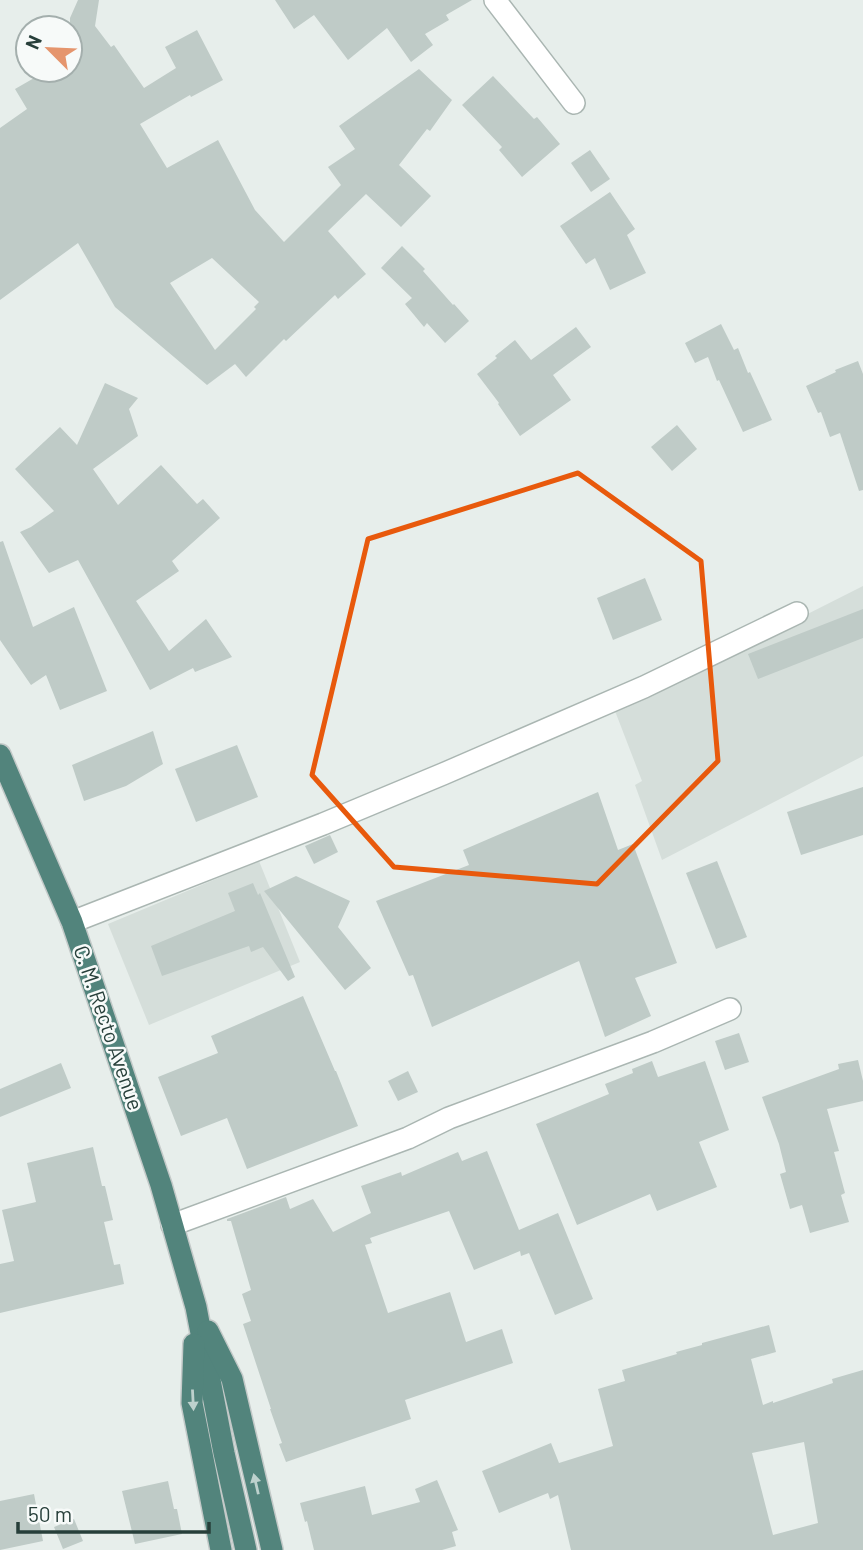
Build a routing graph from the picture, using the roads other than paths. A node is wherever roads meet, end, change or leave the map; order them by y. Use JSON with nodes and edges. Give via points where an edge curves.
{"nodes":[{"id":1,"x":495,"y":0,"type":"edge"},
{"id":2,"x":574,"y":103,"type":"dead end"},
{"id":3,"x":797,"y":613,"type":"dead end"},
{"id":4,"x":0,"y":755,"type":"edge"},
{"id":5,"x":72,"y":922,"type":"junction"},
{"id":6,"x":730,"y":1009,"type":"dead end"},
{"id":7,"x":172,"y":1225,"type":"junction"},
{"id":8,"x":195,"y":1307,"type":"junction"},
{"id":9,"x":221,"y":1550,"type":"edge"},
{"id":10,"x":246,"y":1550,"type":"edge"},
{"id":11,"x":272,"y":1550,"type":"edge"}],
"edges":[{"from":1,"to":2,"type":"street"},
{"from":3,"to":5,"type":"street","via":[[644,687],[431,779]]},
{"from":4,"to":5,"type":"highway","name":"C. M. Recto Avenue"},
{"from":5,"to":7,"type":"highway","name":"C. M. Recto Avenue"},
{"from":6,"to":7,"type":"street","via":[[408,1138]]},
{"from":7,"to":8,"type":"highway","name":"C. M. Recto Avenue"},
{"from":8,"to":9,"type":"highway","name":"C. M. Recto Avenue","one_way":true,"via":[[192,1403]]},
{"from":8,"to":10,"type":"highway","name":"C. M. Recto Avenue"},
{"from":11,"to":8,"type":"highway","name":"C. M. Recto Avenue","one_way":true,"via":[[232,1378]]}]}
